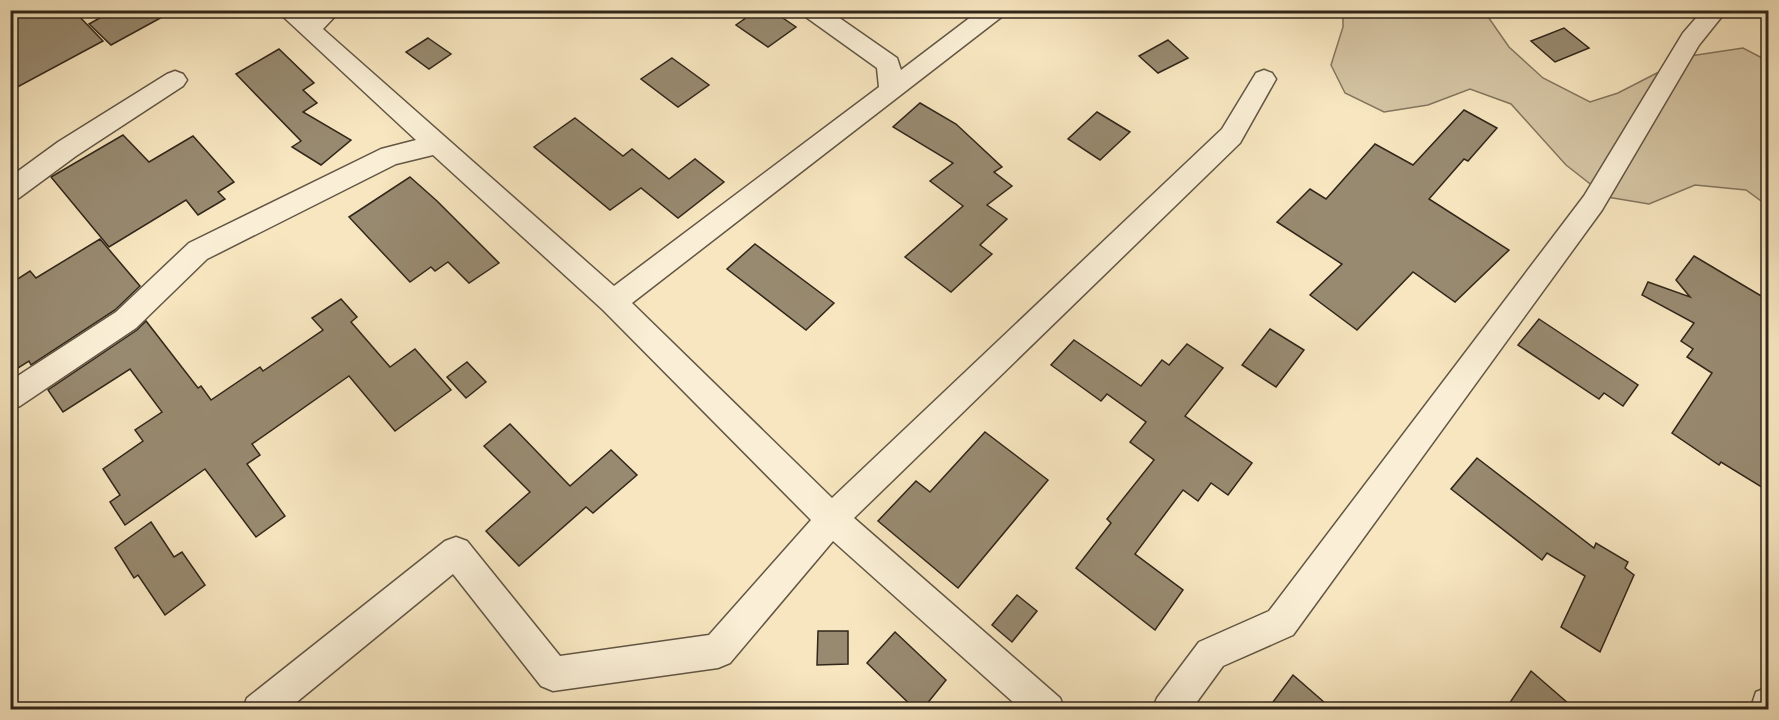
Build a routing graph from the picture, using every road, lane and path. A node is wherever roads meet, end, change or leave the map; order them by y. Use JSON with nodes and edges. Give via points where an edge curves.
{"nodes":[{"id":1,"x":287,"y":10,"type":"edge"},
{"id":2,"x":812,"y":10,"type":"edge"},
{"id":3,"x":996,"y":10,"type":"edge"},
{"id":4,"x":1716,"y":10,"type":"edge"},
{"id":5,"x":320,"y":20,"type":"edge"},
{"id":6,"x":1264,"y":79,"type":"dead end"},
{"id":7,"x":175,"y":80,"type":"dead end"},
{"id":8,"x":891,"y":92,"type":"junction"},
{"id":9,"x":437,"y":145,"type":"junction"},
{"id":10,"x":10,"y":191,"type":"edge"},
{"id":11,"x":614,"y":302,"type":"junction"},
{"id":12,"x":10,"y":397,"type":"edge"},
{"id":13,"x":832,"y":519,"type":"junction"},
{"id":14,"x":1768,"y":704,"type":"edge"},
{"id":15,"x":259,"y":710,"type":"edge"},
{"id":16,"x":1048,"y":710,"type":"edge"},
{"id":17,"x":1169,"y":710,"type":"edge"},
{"id":18,"x":1767,"y":710,"type":"edge"}],
"edges":[{"from":1,"to":5,"type":"street"},
{"from":2,"to":8,"type":"street","via":[[889,64]]},
{"from":3,"to":8,"type":"street"},
{"from":4,"to":17,"type":"street","via":[[1691,39],[1593,203],[1281,623],[1212,654]]},
{"from":5,"to":9,"type":"street"},
{"from":6,"to":13,"type":"street","via":[[1231,136]]},
{"from":7,"to":10,"type":"street","via":[[67,149]]},
{"from":8,"to":11,"type":"street"},
{"from":9,"to":11,"type":"street"},
{"from":9,"to":12,"type":"street","via":[[390,156],[198,251],[126,320]]},
{"from":11,"to":13,"type":"street"},
{"from":13,"to":15,"type":"street","via":[[718,651],[553,674],[456,552]]},
{"from":13,"to":16,"type":"street"},
{"from":14,"to":18,"type":"street"}]}
